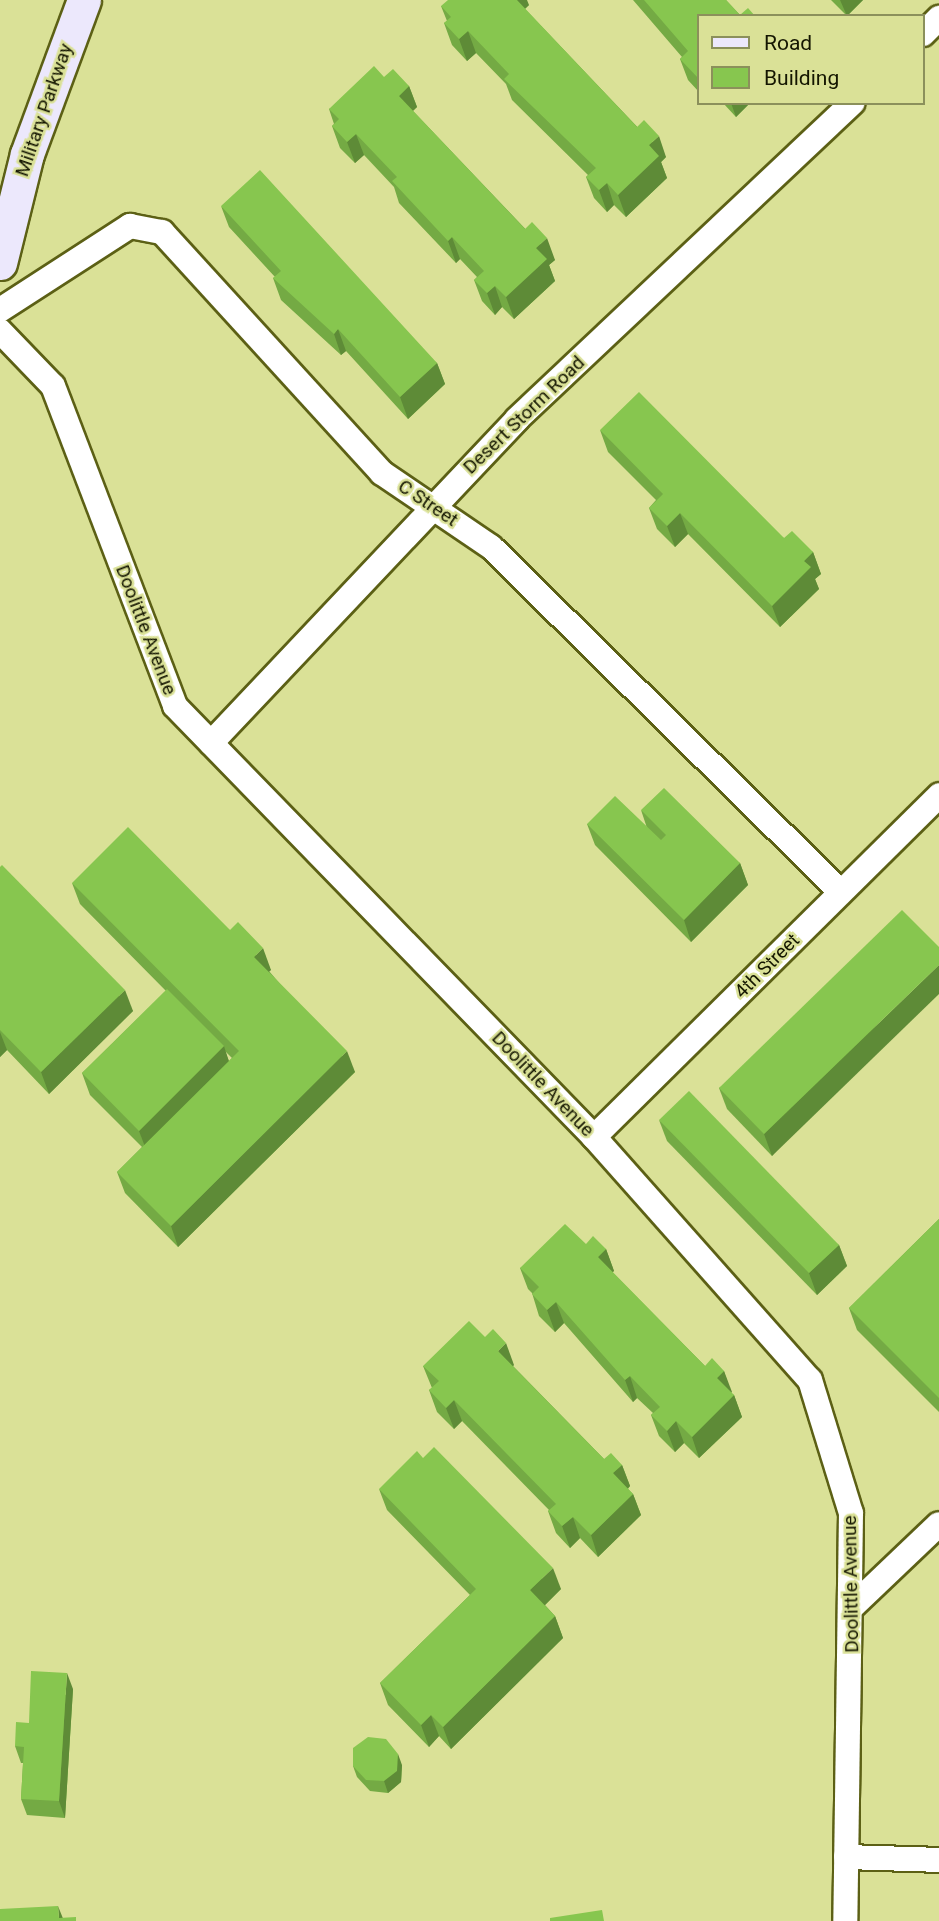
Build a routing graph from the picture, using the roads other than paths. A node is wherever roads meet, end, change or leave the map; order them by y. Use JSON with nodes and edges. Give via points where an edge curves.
{"nodes":[{"id":1,"x":83,"y":0,"type":"edge"},
{"id":2,"x":939,"y":18,"type":"edge"},
{"id":3,"x":925,"y":32,"type":"edge"},
{"id":4,"x":850,"y":105,"type":"edge"},
{"id":5,"x":0,"y":263,"type":"edge"},
{"id":6,"x":0,"y":310,"type":"edge"},
{"id":7,"x":0,"y":331,"type":"edge"},
{"id":8,"x":432,"y":504,"type":"junction"},
{"id":9,"x":211,"y":743,"type":"junction"},
{"id":10,"x":939,"y":794,"type":"edge"},
{"id":11,"x":841,"y":892,"type":"junction"},
{"id":12,"x":594,"y":1137,"type":"junction"},
{"id":13,"x":939,"y":1524,"type":"edge"},
{"id":14,"x":854,"y":1605,"type":"junction"},
{"id":15,"x":846,"y":1857,"type":"junction"},
{"id":16,"x":939,"y":1860,"type":"edge"},
{"id":17,"x":845,"y":1921,"type":"edge"}],
"edges":[{"from":1,"to":5,"type":"street","name":"Military Parkway","via":[[27,154]]},
{"from":2,"to":3,"type":"street"},
{"from":4,"to":8,"type":"street","name":"Desert Storm Road"},
{"from":6,"to":8,"type":"street","name":"C Street","via":[[130,226],[162,232],[382,473]]},
{"from":7,"to":9,"type":"street","name":"Doolittle Avenue","via":[[53,386],[175,706]]},
{"from":8,"to":9,"type":"street","name":"Desert Storm Road"},
{"from":8,"to":11,"type":"street","name":"C Street","via":[[491,547]]},
{"from":9,"to":12,"type":"street","name":"Doolittle Avenue"},
{"from":10,"to":11,"type":"street","name":"4th Street"},
{"from":11,"to":12,"type":"street","name":"4th Street"},
{"from":12,"to":14,"type":"street","name":"Doolittle Avenue","via":[[810,1380],[851,1513]]},
{"from":13,"to":14,"type":"street"},
{"from":14,"to":15,"type":"street","name":"Doolittle Avenue"},
{"from":15,"to":16,"type":"street"},
{"from":15,"to":17,"type":"street","name":"Doolittle Avenue"}]}
